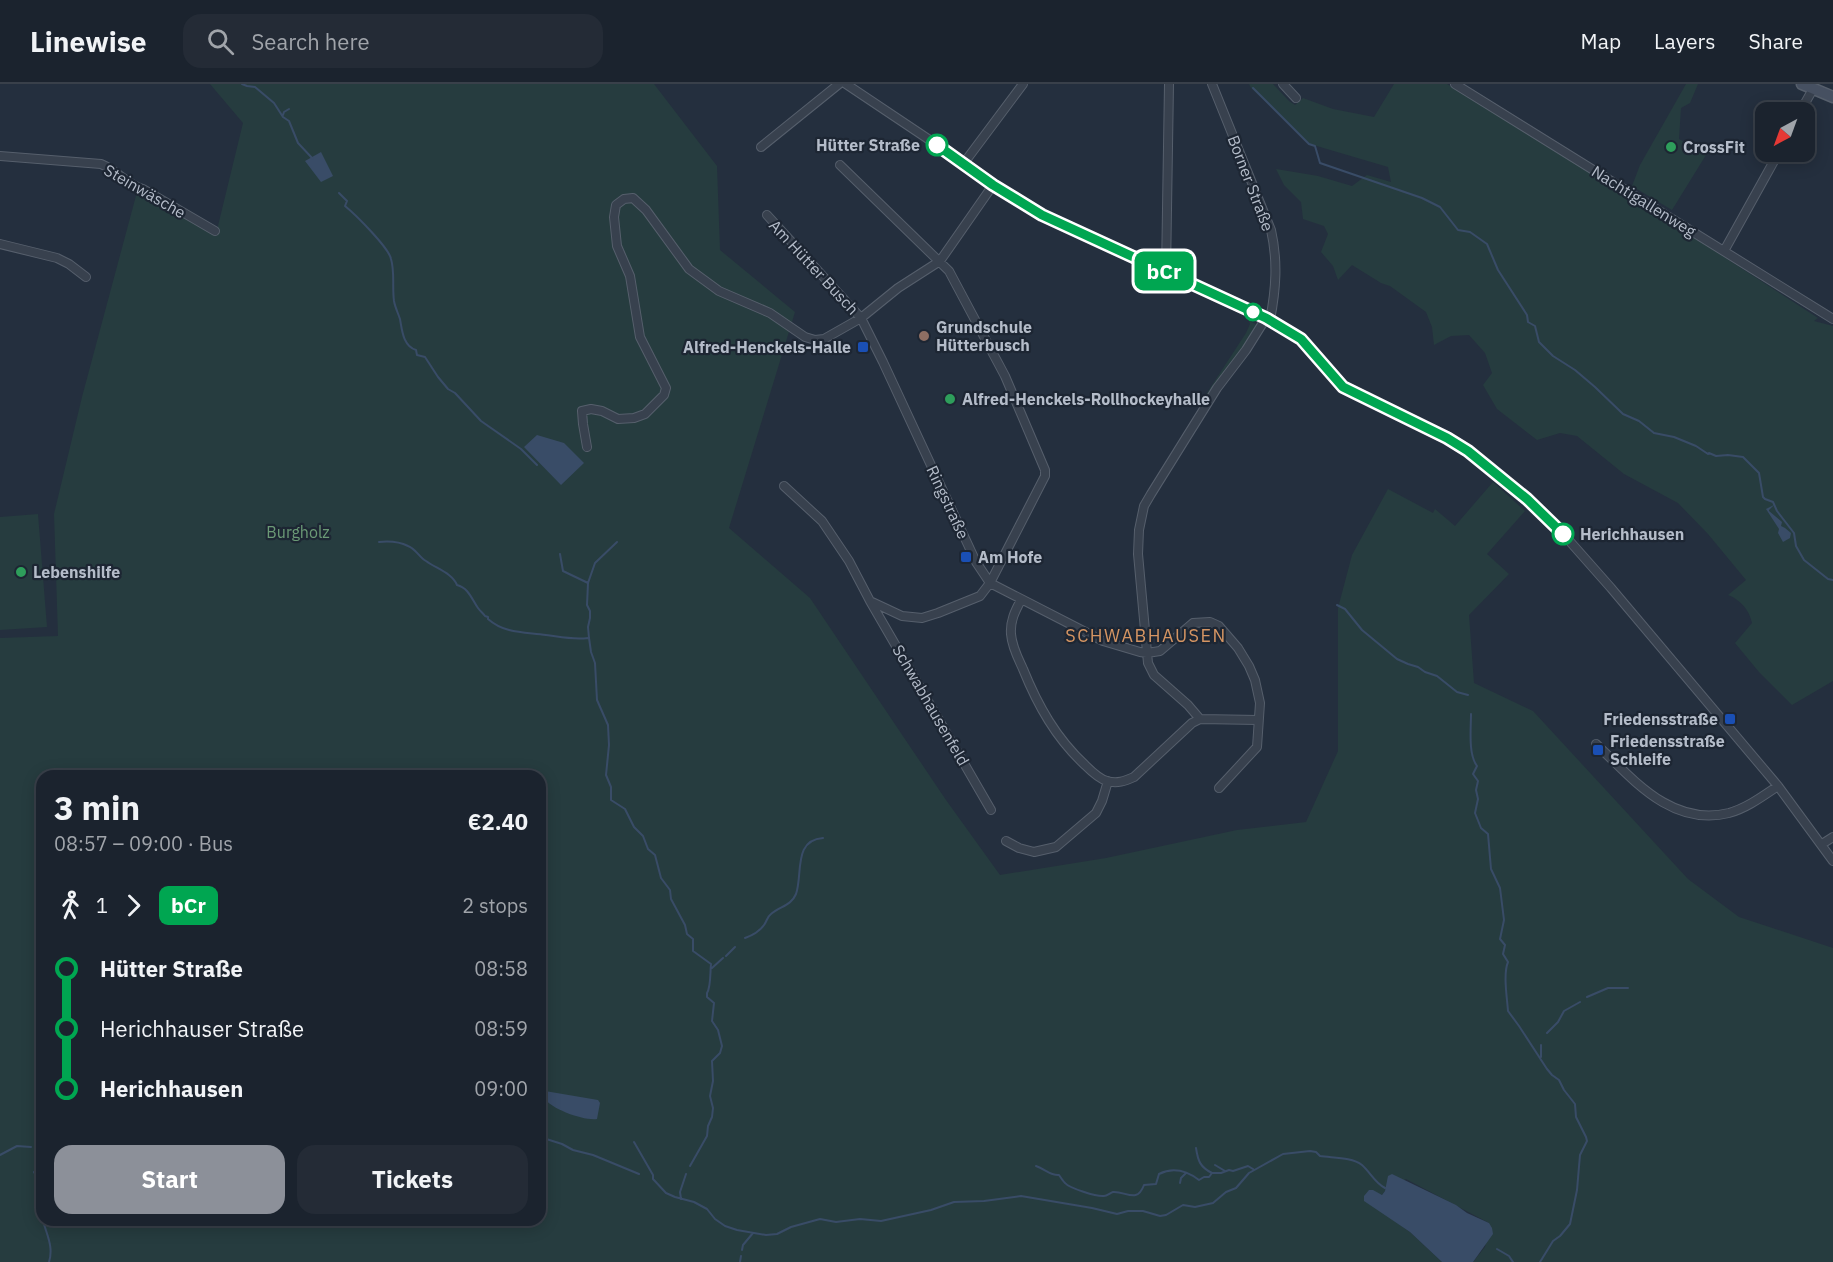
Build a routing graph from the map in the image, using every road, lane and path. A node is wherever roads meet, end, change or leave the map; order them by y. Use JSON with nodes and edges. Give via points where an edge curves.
{"nodes":[{"id":1,"x":839,"y":84,"type":"edge"},
{"id":2,"x":846,"y":84,"type":"edge"},
{"id":3,"x":1023,"y":84,"type":"edge"},
{"id":4,"x":1169,"y":84,"type":"edge"},
{"id":5,"x":1212,"y":84,"type":"edge"},
{"id":6,"x":1283,"y":84,"type":"edge"},
{"id":7,"x":1455,"y":84,"type":"edge"},
{"id":8,"x":1802,"y":84,"type":"edge"},
{"id":9,"x":1813,"y":89,"type":"junction"},
{"id":10,"x":1833,"y":97,"type":"edge"},
{"id":11,"x":1296,"y":98,"type":"dead end"},
{"id":12,"x":1806,"y":102,"type":"edge"},
{"id":13,"x":761,"y":147,"type":"dead end"},
{"id":14,"x":0,"y":156,"type":"edge"},
{"id":15,"x":1773,"y":162,"type":"edge"},
{"id":16,"x":964,"y":163,"type":"junction"},
{"id":17,"x":840,"y":165,"type":"dead end"},
{"id":18,"x":993,"y":185,"type":"junction"},
{"id":19,"x":767,"y":215,"type":"dead end"},
{"id":20,"x":215,"y":231,"type":"dead end"},
{"id":21,"x":0,"y":244,"type":"edge"},
{"id":22,"x":1724,"y":251,"type":"junction"},
{"id":23,"x":940,"y":261,"type":"junction"},
{"id":24,"x":1166,"y":272,"type":"junction"},
{"id":25,"x":86,"y":277,"type":"dead end"},
{"id":26,"x":861,"y":318,"type":"junction"},
{"id":27,"x":1268,"y":319,"type":"junction"},
{"id":28,"x":1833,"y":319,"type":"edge"},
{"id":29,"x":587,"y":447,"type":"dead end"},
{"id":30,"x":784,"y":486,"type":"dead end"},
{"id":31,"x":990,"y":583,"type":"junction"},
{"id":32,"x":1021,"y":600,"type":"junction"},
{"id":33,"x":870,"y":601,"type":"junction"},
{"id":34,"x":1147,"y":653,"type":"junction"},
{"id":35,"x":1200,"y":719,"type":"junction"},
{"id":36,"x":1258,"y":720,"type":"junction"},
{"id":37,"x":1596,"y":744,"type":"dead end"},
{"id":38,"x":1108,"y":781,"type":"junction"},
{"id":39,"x":1778,"y":786,"type":"junction"},
{"id":40,"x":1219,"y":788,"type":"dead end"},
{"id":41,"x":991,"y":810,"type":"dead end"},
{"id":42,"x":1833,"y":837,"type":"edge"},
{"id":43,"x":1006,"y":841,"type":"dead end"},
{"id":44,"x":1822,"y":844,"type":"junction"},
{"id":45,"x":1833,"y":861,"type":"edge"}],
"edges":[{"from":1,"to":13,"type":"street"},
{"from":2,"to":16,"type":"street"},
{"from":3,"to":16,"type":"street"},
{"from":4,"to":24,"type":"street"},
{"from":5,"to":27,"type":"street","name":"Borner Straße","via":[[1271,230],[1277,276]]},
{"from":6,"to":11,"type":"street"},
{"from":7,"to":22,"type":"street","name":"Nachtigallenweg"},
{"from":8,"to":9,"type":"main road"},
{"from":9,"to":10,"type":"main road"},
{"from":9,"to":12,"type":"street"},
{"from":14,"to":20,"type":"street","name":"Steinwäsche","via":[[101,164]]},
{"from":15,"to":22,"type":"street"},
{"from":16,"to":18,"type":"street"},
{"from":17,"to":23,"type":"street"},
{"from":18,"to":23,"type":"street"},
{"from":18,"to":24,"type":"street","via":[[1042,215]]},
{"from":19,"to":26,"type":"street","name":"Am Hütter Busch"},
{"from":21,"to":25,"type":"street","via":[[57,258]]},
{"from":22,"to":28,"type":"street","name":"Nachtigallenweg"},
{"from":23,"to":26,"type":"street"},
{"from":23,"to":31,"type":"street","via":[[1005,376],[1045,470]]},
{"from":24,"to":27,"type":"street"},
{"from":26,"to":29,"type":"street","via":[[824,339],[805,337],[770,313],[719,291],[689,268],[646,210],[633,198],[624,199],[616,206],[614,217],[616,246],[630,276],[640,337],[666,388],[645,414],[633,418],[618,419],[591,409],[582,411]]},
{"from":26,"to":31,"type":"street","name":"Ringstraße","via":[[976,562]]},
{"from":27,"to":34,"type":"street","via":[[1217,388],[1144,506],[1138,554]]},
{"from":27,"to":39,"type":"street","via":[[1301,339],[1343,387],[1447,438],[1527,499],[1611,588]]},
{"from":30,"to":33,"type":"street","name":"Schwabhausenfeld","via":[[822,521]]},
{"from":31,"to":32,"type":"street","name":"Ringstraße"},
{"from":31,"to":33,"type":"street","name":"Schwabhausenfeld","via":[[980,596],[922,618],[902,616]]},
{"from":32,"to":34,"type":"street","name":"Ringstraße","via":[[1103,641]]},
{"from":32,"to":38,"type":"street","via":[[1012,618],[1011,634],[1037,702],[1076,757]]},
{"from":33,"to":41,"type":"street","name":"Schwabhausenfeld"},
{"from":34,"to":35,"type":"street","via":[[1154,675]]},
{"from":34,"to":36,"type":"street","via":[[1160,651],[1193,623],[1219,626],[1250,666],[1260,703]]},
{"from":35,"to":36,"type":"street"},
{"from":35,"to":38,"type":"street","via":[[1134,777],[1122,782]]},
{"from":36,"to":40,"type":"street","via":[[1255,752]]},
{"from":37,"to":39,"type":"street","via":[[1650,795],[1692,814],[1729,813]]},
{"from":38,"to":43,"type":"street","via":[[1096,813],[1056,847],[1034,852]]},
{"from":39,"to":44,"type":"street"},
{"from":42,"to":44,"type":"street"},
{"from":44,"to":45,"type":"street"}]}
